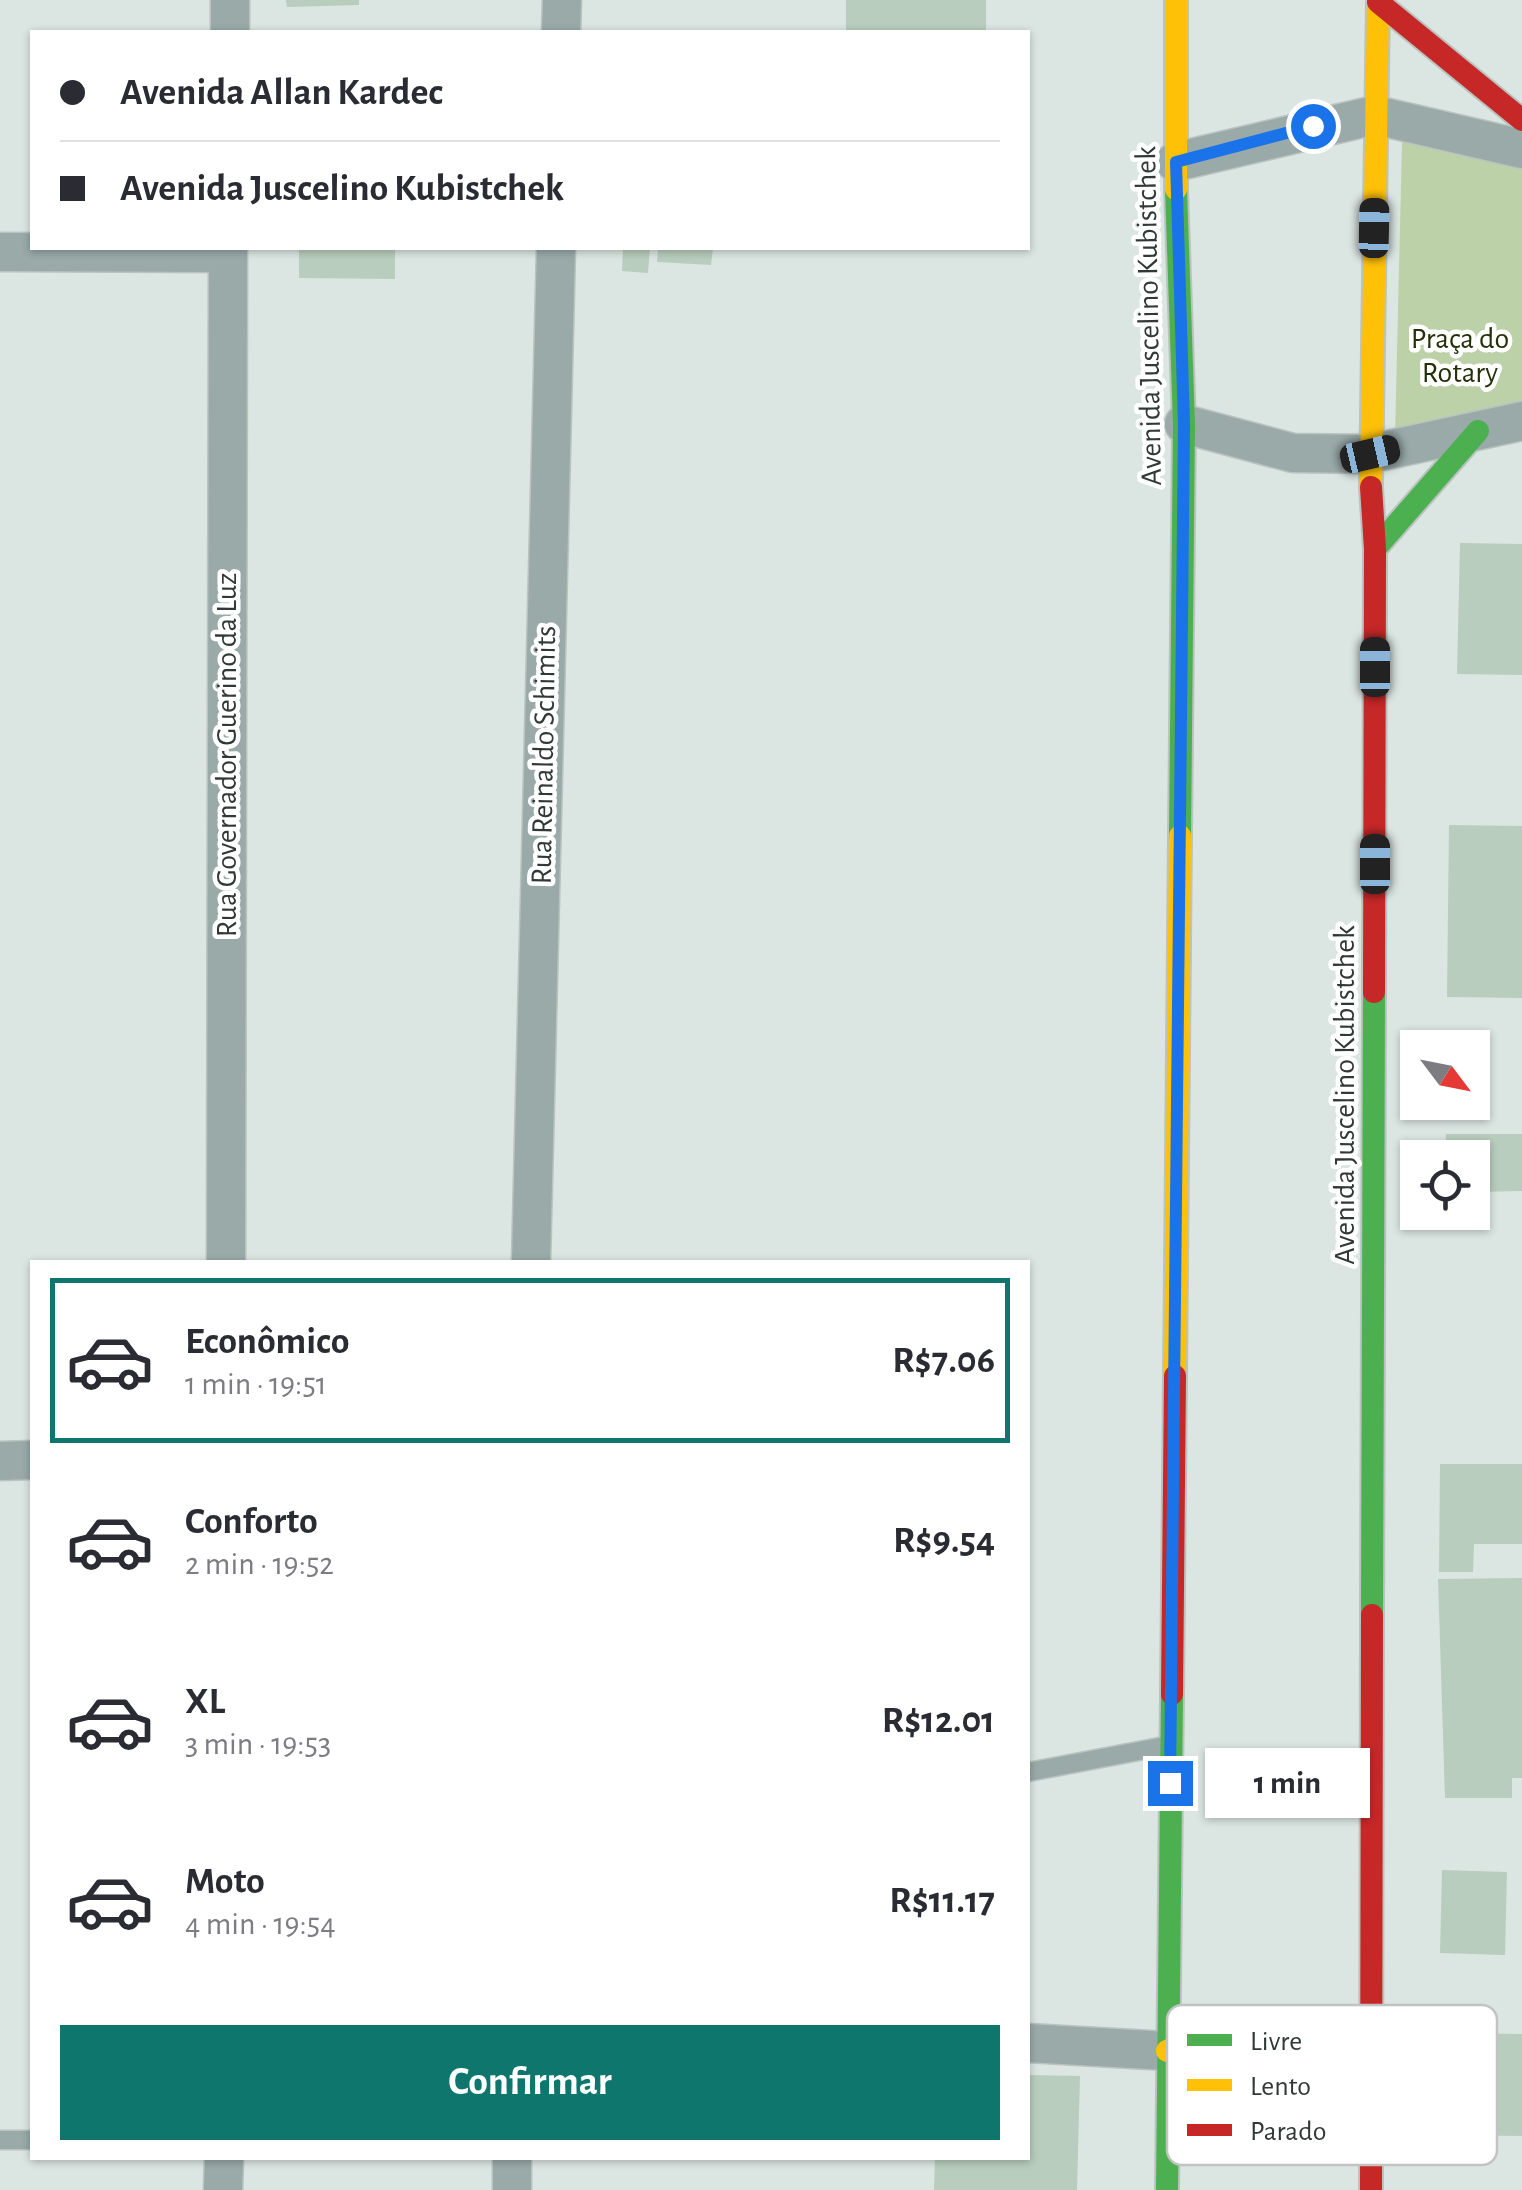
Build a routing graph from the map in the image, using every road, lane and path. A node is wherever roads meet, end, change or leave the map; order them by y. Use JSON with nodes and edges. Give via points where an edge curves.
{"nodes":[{"id":1,"x":230,"y":0,"type":"edge"},
{"id":2,"x":562,"y":0,"type":"edge"},
{"id":3,"x":1176,"y":0,"type":"edge"},
{"id":4,"x":1378,"y":1,"type":"edge"},
{"id":5,"x":230,"y":30,"type":"edge"},
{"id":6,"x":561,"y":30,"type":"edge"},
{"id":7,"x":1376,"y":115,"type":"junction"},
{"id":8,"x":1522,"y":120,"type":"edge"},
{"id":9,"x":1522,"y":148,"type":"edge"},
{"id":10,"x":1176,"y":162,"type":"junction"},
{"id":11,"x":228,"y":250,"type":"edge"},
{"id":12,"x":556,"y":250,"type":"edge"},
{"id":13,"x":0,"y":252,"type":"edge"},
{"id":14,"x":1522,"y":421,"type":"edge"},
{"id":15,"x":1184,"y":424,"type":"junction"},
{"id":16,"x":1478,"y":430,"type":"junction"},
{"id":17,"x":1370,"y":454,"type":"junction"},
{"id":18,"x":1375,"y":549,"type":"junction"},
{"id":19,"x":226,"y":1260,"type":"edge"},
{"id":20,"x":532,"y":1260,"type":"edge"},
{"id":21,"x":30,"y":1460,"type":"edge"},
{"id":22,"x":0,"y":1461,"type":"edge"},
{"id":23,"x":1170,"y":1744,"type":"junction"},
{"id":24,"x":1030,"y":1772,"type":"edge"},
{"id":25,"x":1167,"y":2005,"type":"edge"},
{"id":26,"x":1374,"y":2005,"type":"edge"},
{"id":27,"x":1030,"y":2042,"type":"edge"},
{"id":28,"x":1167,"y":2051,"type":"joint"},
{"id":29,"x":0,"y":2140,"type":"edge"},
{"id":30,"x":30,"y":2140,"type":"edge"},
{"id":31,"x":224,"y":2160,"type":"edge"},
{"id":32,"x":512,"y":2160,"type":"edge"},
{"id":33,"x":1372,"y":2165,"type":"edge"},
{"id":34,"x":223,"y":2190,"type":"edge"},
{"id":35,"x":512,"y":2190,"type":"edge"},
{"id":36,"x":1167,"y":2190,"type":"edge"},
{"id":37,"x":1371,"y":2190,"type":"edge"}],
"edges":[{"from":1,"to":5,"type":"street"},
{"from":2,"to":6,"type":"street"},
{"from":3,"to":10,"type":"main road","name":"Avenida Juscelino Kubistchek"},
{"from":4,"to":7,"type":"main road","name":"Avenida Juscelino Kubistchek"},
{"from":4,"to":8,"type":"main road"},
{"from":7,"to":9,"type":"street"},
{"from":7,"to":10,"type":"street"},
{"from":7,"to":17,"type":"main road","name":"Avenida Juscelino Kubistchek"},
{"from":10,"to":15,"type":"main road","name":"Avenida Juscelino Kubistchek"},
{"from":11,"to":13,"type":"street"},
{"from":11,"to":19,"type":"street","name":"Rua Governador Guerino da Luz"},
{"from":12,"to":20,"type":"street","name":"Rua Reinaldo Schimits"},
{"from":14,"to":16,"type":"street"},
{"from":15,"to":17,"type":"street","via":[[1293,453]]},
{"from":15,"to":23,"type":"main road","name":"Avenida Juscelino Kubistchek"},
{"from":16,"to":17,"type":"street"},
{"from":16,"to":18,"type":"main road"},
{"from":17,"to":18,"type":"main road","name":"Avenida Juscelino Kubistchek"},
{"from":18,"to":26,"type":"main road","name":"Avenida Juscelino Kubistchek"},
{"from":21,"to":22,"type":"street"},
{"from":23,"to":24,"type":"lane"},
{"from":23,"to":25,"type":"main road","name":"Avenida Juscelino Kubistchek"},
{"from":27,"to":28,"type":"street"},
{"from":28,"to":36,"type":"main road","name":"Avenida Juscelino Kubistchek"},
{"from":29,"to":30,"type":"lane"},
{"from":31,"to":34,"type":"street"},
{"from":32,"to":35,"type":"street"},
{"from":33,"to":37,"type":"main road","name":"Avenida Juscelino Kubistchek"}]}
